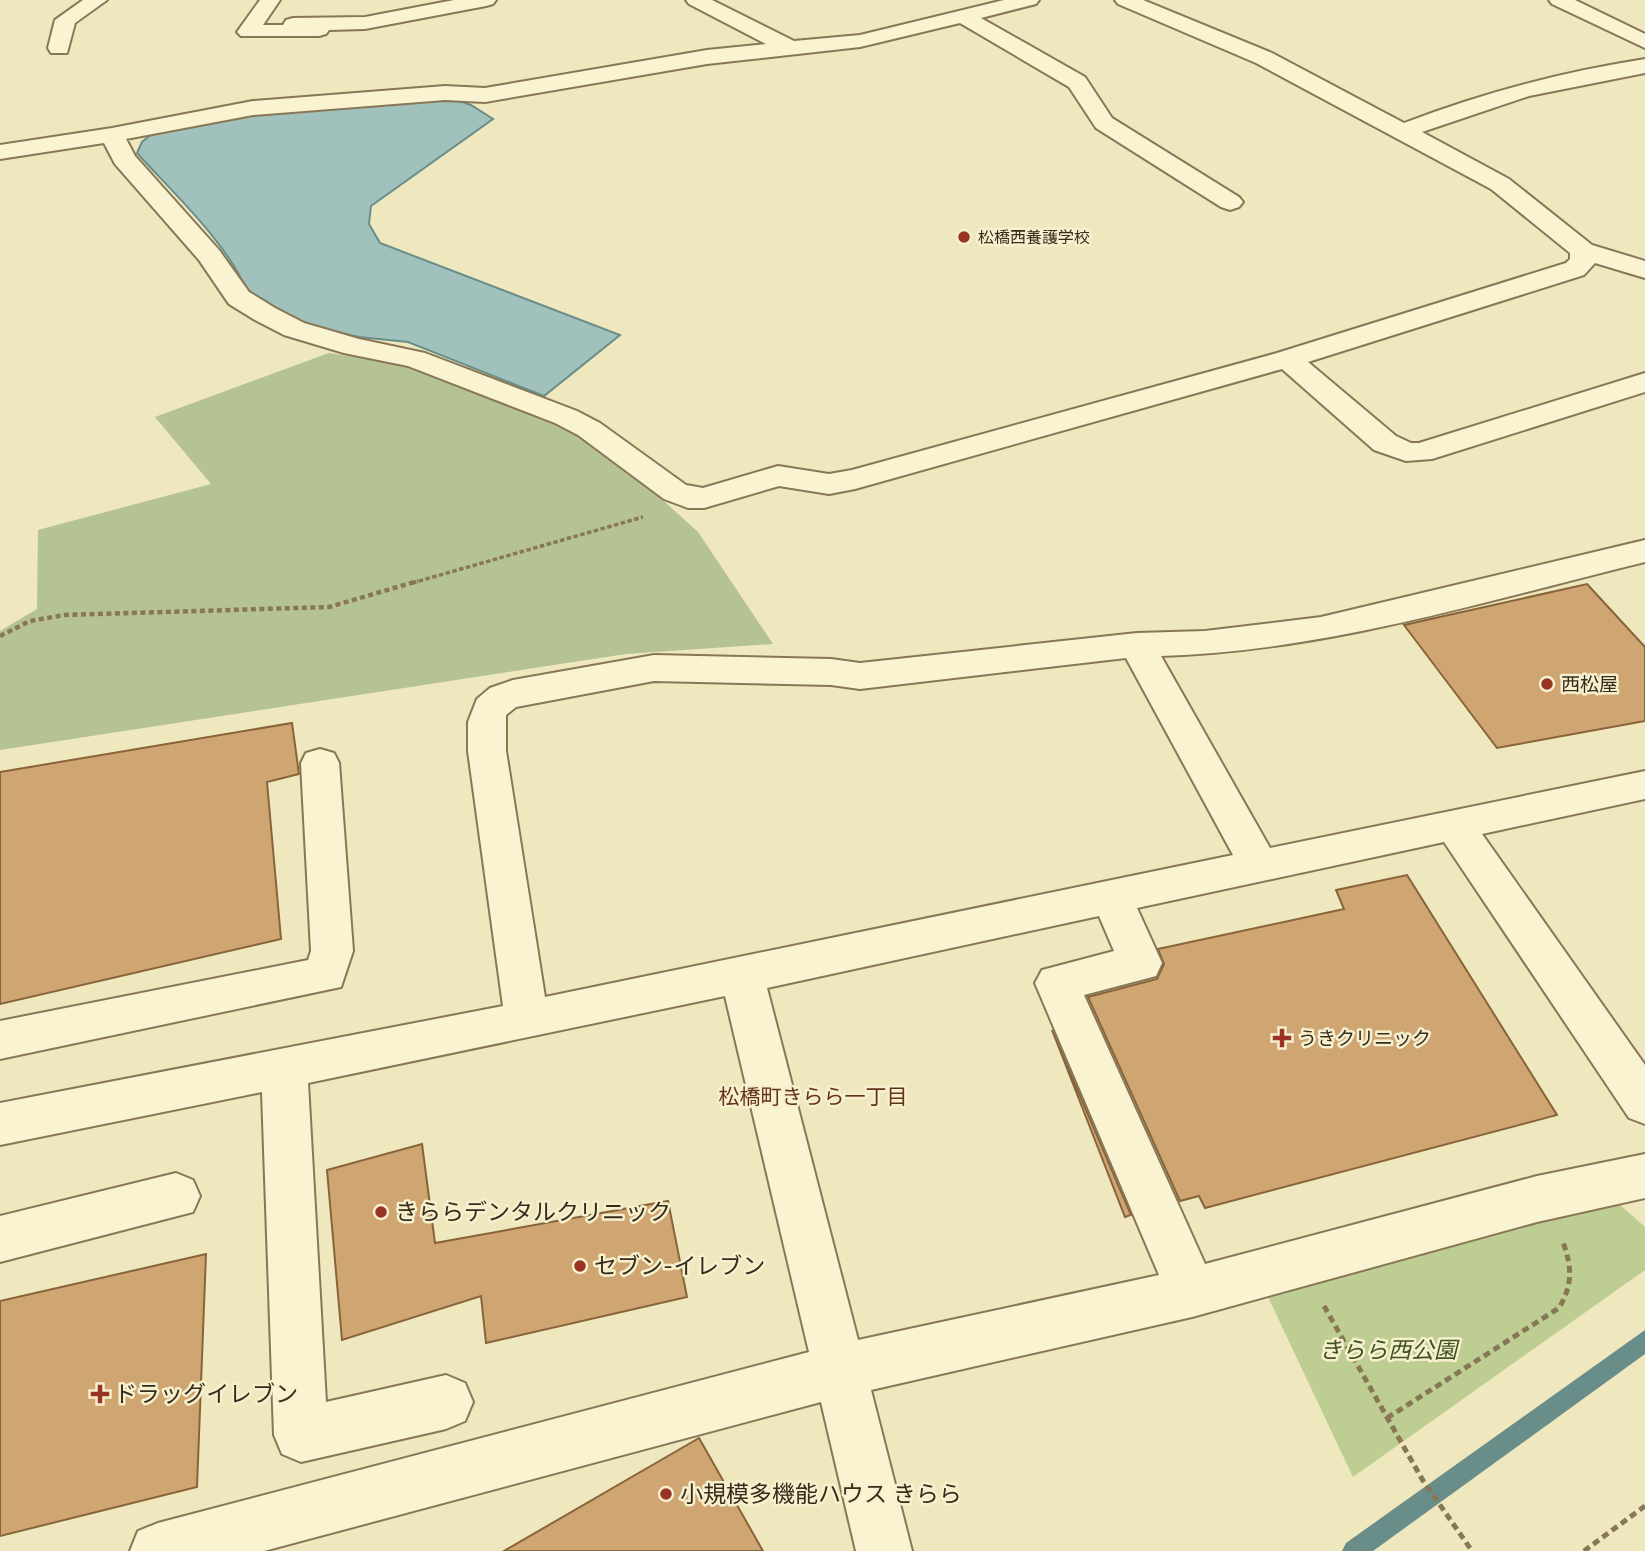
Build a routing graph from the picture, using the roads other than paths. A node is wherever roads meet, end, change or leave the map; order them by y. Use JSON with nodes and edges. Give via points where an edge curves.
{"nodes":[{"id":1,"x":97,"y":0,"type":"edge"},
{"id":2,"x":270,"y":0,"type":"edge"},
{"id":3,"x":486,"y":0,"type":"edge"},
{"id":4,"x":696,"y":0,"type":"edge"},
{"id":5,"x":1029,"y":0,"type":"edge"},
{"id":6,"x":1125,"y":0,"type":"edge"},
{"id":7,"x":1559,"y":0,"type":"edge"},
{"id":8,"x":1600,"y":0,"type":"edge"},
{"id":9,"x":964,"y":16,"type":"junction"},
{"id":10,"x":1645,"y":19,"type":"edge"},
{"id":11,"x":293,"y":24,"type":"dead end"},
{"id":12,"x":344,"y":29,"type":"dead end"},
{"id":13,"x":1645,"y":42,"type":"edge"},
{"id":14,"x":60,"y":48,"type":"dead end"},
{"id":15,"x":792,"y":49,"type":"junction"},
{"id":16,"x":1645,"y":66,"type":"edge"},
{"id":17,"x":1401,"y":132,"type":"junction"},
{"id":18,"x":112,"y":135,"type":"junction"},
{"id":19,"x":0,"y":152,"type":"edge"},
{"id":20,"x":1230,"y":202,"type":"dead end"},
{"id":21,"x":1583,"y":251,"type":"junction"},
{"id":22,"x":1645,"y":270,"type":"edge"},
{"id":23,"x":1287,"y":359,"type":"junction"},
{"id":24,"x":1645,"y":382,"type":"edge"},
{"id":25,"x":1645,"y":551,"type":"edge"},
{"id":26,"x":1137,"y":645,"type":"junction"},
{"id":27,"x":320,"y":763,"type":"dead end"},
{"id":28,"x":1645,"y":785,"type":"edge"},
{"id":29,"x":1453,"y":824,"type":"junction"},
{"id":30,"x":1259,"y":865,"type":"junction"},
{"id":31,"x":1111,"y":898,"type":"junction"},
{"id":32,"x":742,"y":975,"type":"junction"},
{"id":33,"x":527,"y":1020,"type":"junction"},
{"id":34,"x":0,"y":1040,"type":"edge"},
{"id":35,"x":284,"y":1068,"type":"junction"},
{"id":36,"x":1645,"y":1103,"type":"edge"},
{"id":37,"x":0,"y":1124,"type":"edge"},
{"id":38,"x":1645,"y":1176,"type":"edge"},
{"id":39,"x":176,"y":1196,"type":"dead end"},
{"id":40,"x":0,"y":1239,"type":"edge"},
{"id":41,"x":1192,"y":1292,"type":"junction"},
{"id":42,"x":842,"y":1370,"type":"junction"},
{"id":43,"x":446,"y":1402,"type":"dead end"},
{"id":44,"x":158,"y":1551,"type":"edge"},
{"id":45,"x":884,"y":1551,"type":"edge"}],
"edges":[{"from":1,"to":14,"type":"street","via":[[65,20]]},
{"from":2,"to":12,"type":"street","via":[[247,32]]},
{"from":3,"to":11,"type":"street","via":[[365,23]]},
{"from":4,"to":15,"type":"street"},
{"from":5,"to":9,"type":"street"},
{"from":6,"to":17,"type":"street","via":[[1264,58]]},
{"from":7,"to":13,"type":"street"},
{"from":8,"to":10,"type":"street"},
{"from":9,"to":15,"type":"street","via":[[860,41]]},
{"from":9,"to":20,"type":"street","via":[[1077,82],[1104,123]]},
{"from":15,"to":18,"type":"street","via":[[636,68],[485,95],[445,93],[254,108]]},
{"from":16,"to":17,"type":"street","via":[[1594,73],[1479,102]]},
{"from":17,"to":21,"type":"street","via":[[1500,184]]},
{"from":18,"to":19,"type":"street"},
{"from":18,"to":23,"type":"street","via":[[124,159],[209,256],[239,298],[294,329],[415,359],[566,417],[688,498],[704,498],[778,476],[829,484],[855,479]]},
{"from":21,"to":22,"type":"street"},
{"from":21,"to":23,"type":"street","via":[[1583,261],[1575,269]]},
{"from":23,"to":24,"type":"street","via":[[1385,443],[1406,452],[1421,452]]},
{"from":25,"to":26,"type":"street","via":[[1321,629],[1205,643]]},
{"from":26,"to":30,"type":"street"},
{"from":26,"to":33,"type":"street","via":[[860,676],[654,668],[496,699],[488,709],[487,751]]},
{"from":27,"to":34,"type":"street","via":[[332,951],[326,974]]},
{"from":28,"to":29,"type":"street"},
{"from":29,"to":30,"type":"street"},
{"from":29,"to":36,"type":"street"},
{"from":30,"to":31,"type":"street"},
{"from":31,"to":32,"type":"street"},
{"from":31,"to":41,"type":"street","via":[[1141,963],[1057,983]]},
{"from":32,"to":33,"type":"street"},
{"from":32,"to":42,"type":"street"},
{"from":33,"to":35,"type":"street"},
{"from":35,"to":37,"type":"street"},
{"from":35,"to":43,"type":"street","via":[[301,1435]]},
{"from":38,"to":41,"type":"street","via":[[1537,1199]]},
{"from":39,"to":40,"type":"street"},
{"from":41,"to":42,"type":"street"},
{"from":42,"to":44,"type":"street"},
{"from":42,"to":45,"type":"street"}]}
